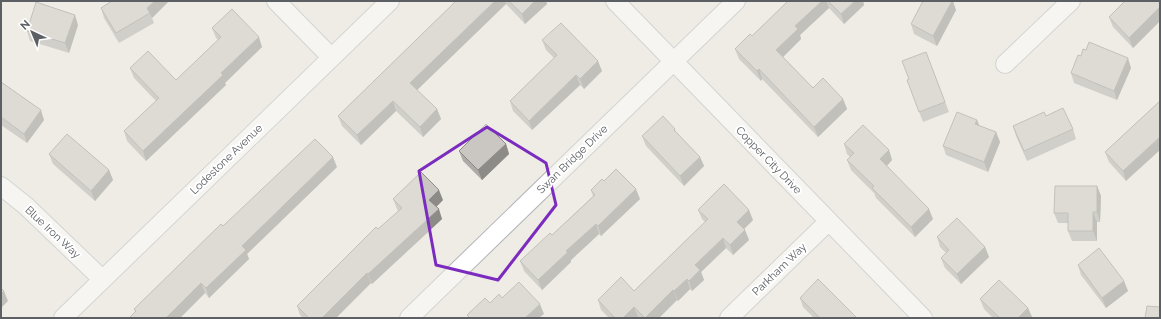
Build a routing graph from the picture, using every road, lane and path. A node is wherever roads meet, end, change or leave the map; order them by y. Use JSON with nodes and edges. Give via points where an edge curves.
{"nodes":[{"id":1,"x":276,"y":1,"type":"edge"},
{"id":2,"x":390,"y":1,"type":"edge"},
{"id":3,"x":615,"y":1,"type":"edge"},
{"id":4,"x":736,"y":1,"type":"edge"},
{"id":5,"x":1071,"y":1,"type":"edge"},
{"id":6,"x":331,"y":57,"type":"junction"},
{"id":7,"x":674,"y":61,"type":"junction"},
{"id":8,"x":1005,"y":64,"type":"dead end"},
{"id":9,"x":1,"y":186,"type":"edge"},
{"id":10,"x":828,"y":221,"type":"junction"},
{"id":11,"x":102,"y":279,"type":"junction"},
{"id":12,"x":63,"y":318,"type":"edge"},
{"id":13,"x":409,"y":318,"type":"edge"},
{"id":14,"x":729,"y":318,"type":"edge"},
{"id":15,"x":923,"y":318,"type":"edge"}],
"edges":[{"from":1,"to":6,"type":"street"},
{"from":2,"to":6,"type":"street","name":"Lodestone Avenue"},
{"from":3,"to":7,"type":"street","name":"Copper City Drive"},
{"from":4,"to":7,"type":"street","name":"Swan Bridge Drive"},
{"from":5,"to":8,"type":"street"},
{"from":6,"to":11,"type":"street","name":"Lodestone Avenue"},
{"from":7,"to":10,"type":"street","name":"Copper City Drive"},
{"from":7,"to":13,"type":"street","name":"Swan Bridge Drive"},
{"from":9,"to":11,"type":"street","name":"Blue Iron Way","via":[[42,221]]},
{"from":10,"to":14,"type":"street","name":"Parkham Way"},
{"from":10,"to":15,"type":"street","name":"Copper City Drive"},
{"from":11,"to":12,"type":"street","name":"Lodestone Avenue"}]}
